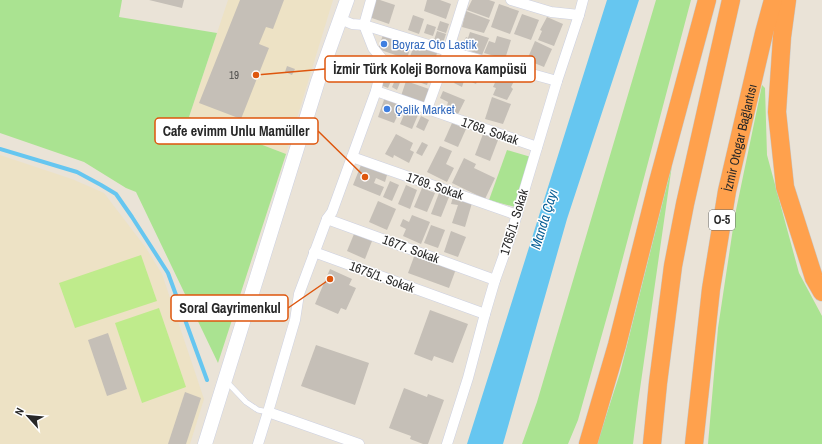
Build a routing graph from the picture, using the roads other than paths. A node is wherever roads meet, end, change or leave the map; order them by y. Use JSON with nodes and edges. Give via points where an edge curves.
{"nodes":[{"id":1,"x":347,"y":0,"type":"edge"},
{"id":2,"x":371,"y":0,"type":"edge"},
{"id":3,"x":464,"y":0,"type":"edge"},
{"id":4,"x":511,"y":0,"type":"edge"},
{"id":5,"x":583,"y":0,"type":"edge"},
{"id":6,"x":708,"y":0,"type":"edge"},
{"id":7,"x":731,"y":0,"type":"edge"},
{"id":8,"x":774,"y":0,"type":"edge"},
{"id":9,"x":787,"y":0,"type":"edge"},
{"id":10,"x":579,"y":15,"type":"junction"},
{"id":11,"x":340,"y":19,"type":"junction"},
{"id":12,"x":364,"y":25,"type":"junction"},
{"id":13,"x":448,"y":50,"type":"junction"},
{"id":14,"x":557,"y":81,"type":"junction"},
{"id":15,"x":376,"y":91,"type":"junction"},
{"id":16,"x":427,"y":109,"type":"junction"},
{"id":17,"x":537,"y":147,"type":"junction"},
{"id":18,"x":352,"y":157,"type":"junction"},
{"id":19,"x":517,"y":215,"type":"junction"},
{"id":20,"x":327,"y":218,"type":"junction"},
{"id":21,"x":314,"y":252,"type":"junction"},
{"id":22,"x":495,"y":280,"type":"junction"},
{"id":23,"x":822,"y":292,"type":"edge"},
{"id":24,"x":485,"y":314,"type":"junction"},
{"id":25,"x":225,"y":379,"type":"junction"},
{"id":26,"x":268,"y":412,"type":"junction"},
{"id":27,"x":205,"y":444,"type":"edge"},
{"id":28,"x":258,"y":444,"type":"edge"},
{"id":29,"x":359,"y":444,"type":"edge"},
{"id":30,"x":447,"y":444,"type":"edge"},
{"id":31,"x":588,"y":444,"type":"edge"},
{"id":32,"x":652,"y":444,"type":"edge"},
{"id":33,"x":694,"y":444,"type":"edge"}],
"edges":[{"from":1,"to":11,"type":"main road"},
{"from":2,"to":12,"type":"street"},
{"from":3,"to":13,"type":"street"},
{"from":4,"to":10,"type":"street","via":[[551,12]]},
{"from":5,"to":10,"type":"street","name":"1765/1. Sokak"},
{"from":6,"to":31,"type":"highway","via":[[617,345]]},
{"from":7,"to":32,"type":"highway","via":[[673,266]]},
{"from":8,"to":33,"type":"highway","name":"İzmir Otogar Bağlantısı","number":"O-5","via":[[727,191],[711,289]]},
{"from":9,"to":23,"type":"highway","via":[[777,112],[784,187],[814,278]]},
{"from":10,"to":14,"type":"street","name":"1765/1. Sokak"},
{"from":11,"to":12,"type":"street"},
{"from":11,"to":25,"type":"main road","via":[[318,81]]},
{"from":12,"to":13,"type":"street"},
{"from":12,"to":15,"type":"street","via":[[374,48],[383,60]]},
{"from":13,"to":14,"type":"street"},
{"from":13,"to":16,"type":"street"},
{"from":14,"to":17,"type":"street","name":"1765/1. Sokak"},
{"from":15,"to":16,"type":"street","name":"1768. Sokak"},
{"from":15,"to":18,"type":"street"},
{"from":16,"to":17,"type":"street","name":"1768. Sokak"},
{"from":17,"to":19,"type":"street","name":"1765/1. Sokak"},
{"from":18,"to":19,"type":"street","name":"1769. Sokak"},
{"from":18,"to":20,"type":"street","via":[[332,212]]},
{"from":19,"to":22,"type":"street","name":"1765/1. Sokak"},
{"from":20,"to":21,"type":"street"},
{"from":20,"to":22,"type":"street","name":"1677. Sokak"},
{"from":21,"to":24,"type":"street","name":"1675/1. Sokak"},
{"from":21,"to":26,"type":"street","via":[[299,294],[295,320]]},
{"from":22,"to":24,"type":"street","name":"1765/1. Sokak"},
{"from":24,"to":30,"type":"street","name":"1765/1. Sokak"},
{"from":25,"to":26,"type":"lane","via":[[246,402],[258,410]]},
{"from":25,"to":27,"type":"main road"},
{"from":26,"to":28,"type":"street"},
{"from":26,"to":29,"type":"street"}]}
